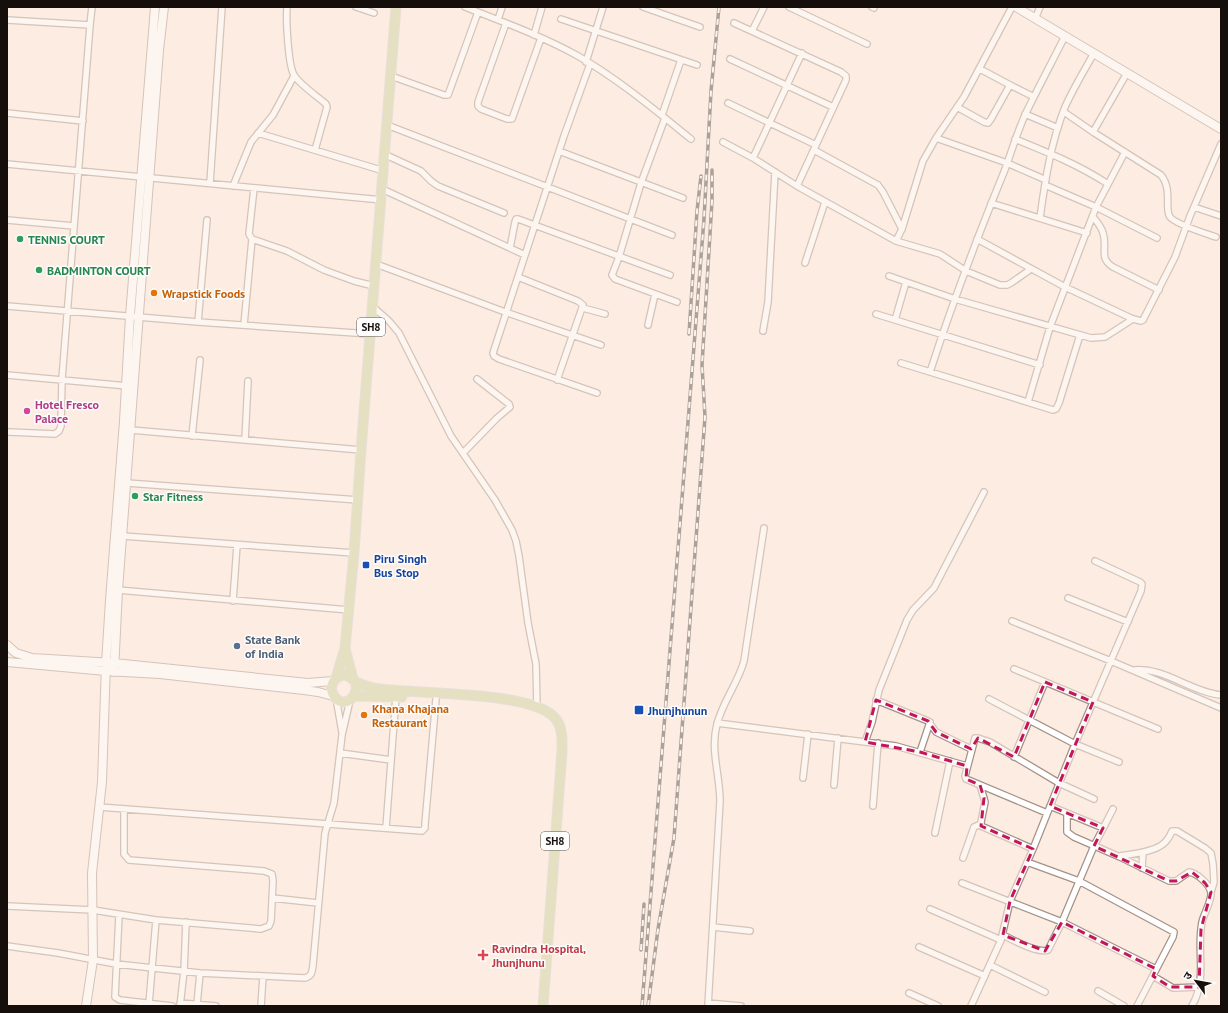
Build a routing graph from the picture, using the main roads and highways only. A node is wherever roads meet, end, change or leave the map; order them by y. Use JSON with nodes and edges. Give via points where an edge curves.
{"nodes":[{"id":1,"x":396,"y":7,"type":"edge"},
{"id":2,"x":345,"y":648,"type":"junction"},
{"id":3,"x":335,"y":679,"type":"junction"},
{"id":4,"x":354,"y":680,"type":"junction"},
{"id":5,"x":352,"y":698,"type":"junction"},
{"id":6,"x":519,"y":702,"type":"junction"},
{"id":7,"x":543,"y":1006,"type":"edge"}],
"edges":[{"from":1,"to":2,"type":"main road","number":"SH8"},
{"from":2,"to":3,"type":"main road","number":"SH8"},
{"from":2,"to":4,"type":"main road","number":"SH8"},
{"from":3,"to":4,"type":"main road","number":"SH8","via":[[347,675]]},
{"from":3,"to":5,"type":"main road","number":"SH8","via":[[331,686],[334,697],[343,701]]},
{"from":4,"to":5,"type":"main road","number":"SH8","via":[[357,686]]},
{"from":4,"to":6,"type":"main road","number":"SH8","via":[[377,688]]},
{"from":5,"to":6,"type":"main road","number":"SH8","via":[[396,696],[508,705]]},
{"from":6,"to":7,"type":"main road","number":"SH8","via":[[546,710],[560,725],[562,736]]}]}
